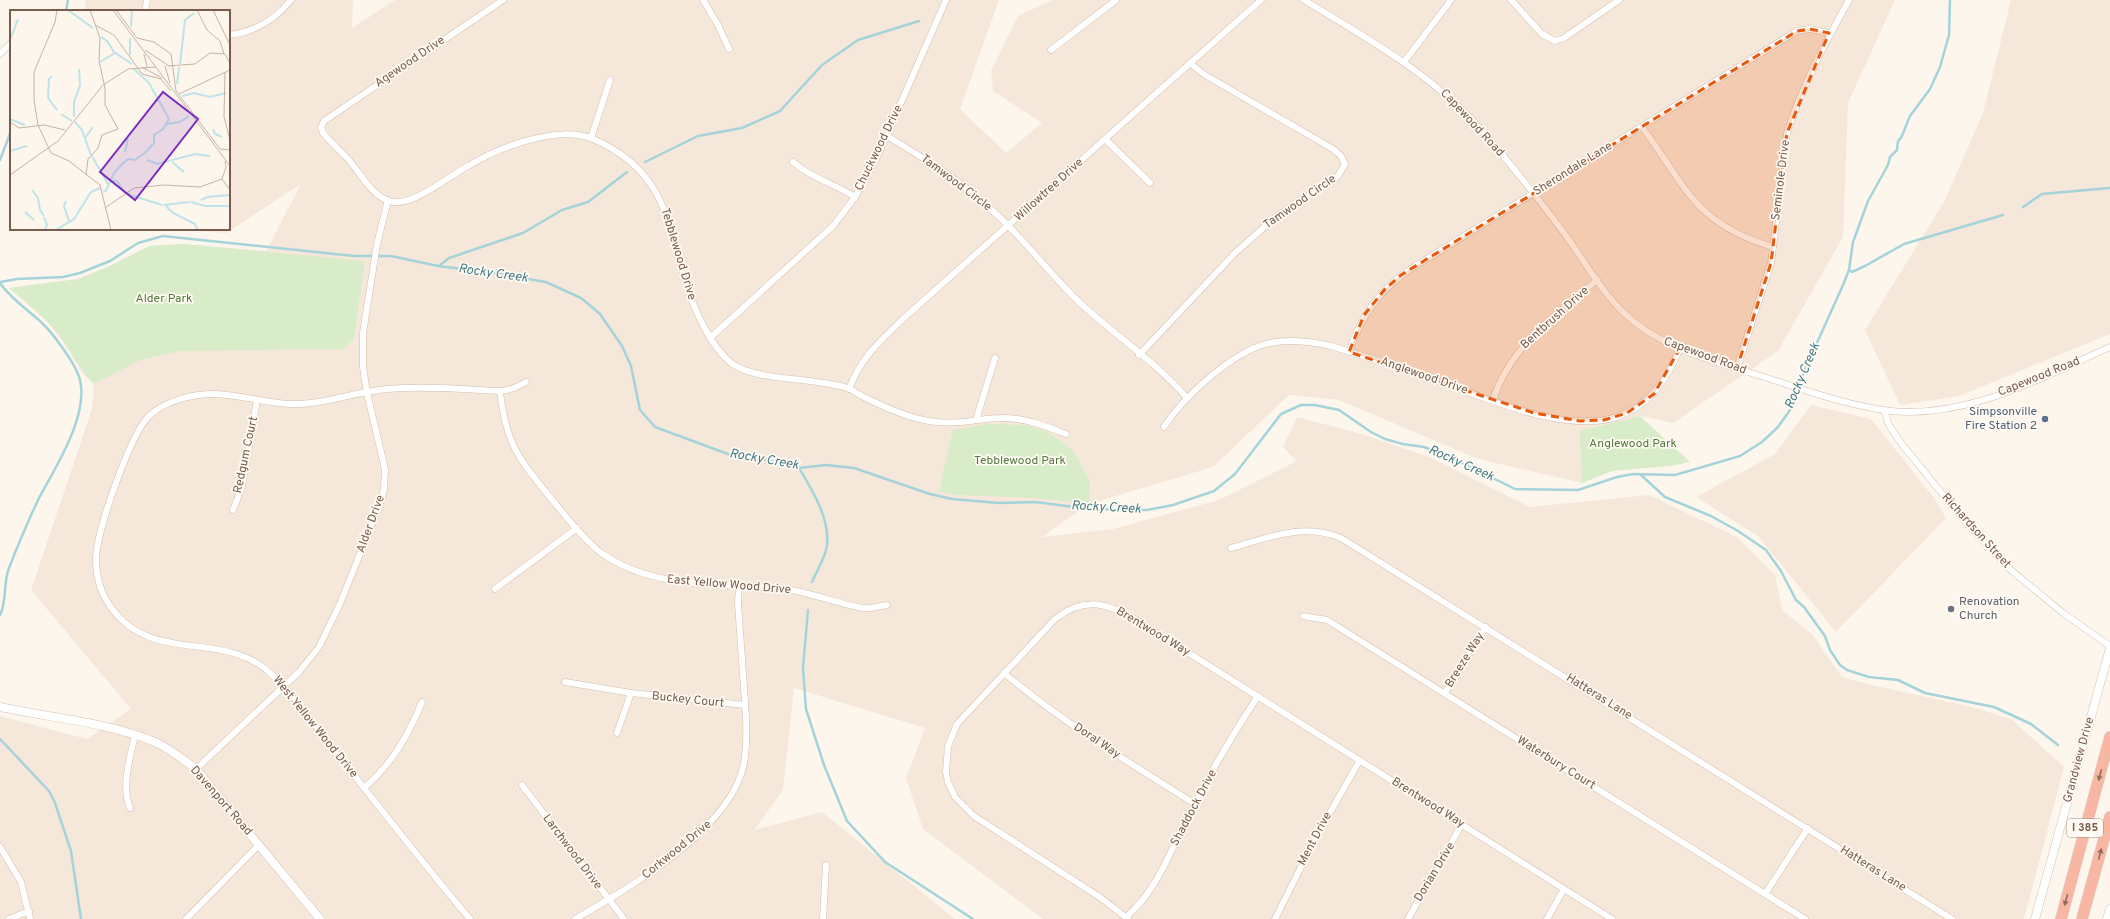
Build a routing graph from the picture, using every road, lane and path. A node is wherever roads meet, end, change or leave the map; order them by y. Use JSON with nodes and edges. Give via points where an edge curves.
{"nodes":[{"id":1,"x":147,"y":0,"type":"edge"},
{"id":2,"x":291,"y":0,"type":"edge"},
{"id":3,"x":503,"y":0,"type":"edge"},
{"id":4,"x":703,"y":0,"type":"edge"},
{"id":5,"x":946,"y":0,"type":"edge"},
{"id":6,"x":1116,"y":0,"type":"edge"},
{"id":7,"x":1261,"y":0,"type":"edge"},
{"id":8,"x":1304,"y":0,"type":"edge"},
{"id":9,"x":1451,"y":0,"type":"edge"},
{"id":10,"x":1511,"y":0,"type":"edge"},
{"id":11,"x":1618,"y":0,"type":"edge"},
{"id":12,"x":1849,"y":0,"type":"edge"},
{"id":13,"x":145,"y":10,"type":"edge"},
{"id":14,"x":1829,"y":34,"type":"junction"},
{"id":15,"x":230,"y":35,"type":"edge"},
{"id":16,"x":10,"y":44,"type":"edge"},
{"id":17,"x":729,"y":49,"type":"dead end"},
{"id":18,"x":1051,"y":50,"type":"dead end"},
{"id":19,"x":0,"y":54,"type":"edge"},
{"id":20,"x":1404,"y":62,"type":"junction"},
{"id":21,"x":1191,"y":64,"type":"junction"},
{"id":22,"x":610,"y":80,"type":"dead end"},
{"id":23,"x":1642,"y":127,"type":"junction"},
{"id":24,"x":886,"y":136,"type":"junction"},
{"id":25,"x":591,"y":138,"type":"junction"},
{"id":26,"x":1106,"y":140,"type":"junction"},
{"id":27,"x":793,"y":162,"type":"dead end"},
{"id":28,"x":1150,"y":183,"type":"dead end"},
{"id":29,"x":1533,"y":194,"type":"junction"},
{"id":30,"x":855,"y":197,"type":"junction"},
{"id":31,"x":388,"y":200,"type":"junction"},
{"id":32,"x":1008,"y":226,"type":"junction"},
{"id":33,"x":1773,"y":247,"type":"junction"},
{"id":34,"x":1597,"y":280,"type":"junction"},
{"id":35,"x":710,"y":338,"type":"junction"},
{"id":36,"x":2110,"y":347,"type":"edge"},
{"id":37,"x":1680,"y":348,"type":"junction"},
{"id":38,"x":1349,"y":352,"type":"junction"},
{"id":39,"x":1139,"y":355,"type":"junction"},
{"id":40,"x":996,"y":358,"type":"dead end"},
{"id":41,"x":1737,"y":368,"type":"junction"},
{"id":42,"x":526,"y":382,"type":"dead end"},
{"id":43,"x":849,"y":389,"type":"junction"},
{"id":44,"x":500,"y":392,"type":"junction"},
{"id":45,"x":367,"y":393,"type":"junction"},
{"id":46,"x":1187,"y":398,"type":"junction"},
{"id":47,"x":257,"y":400,"type":"junction"},
{"id":48,"x":1493,"y":400,"type":"junction"},
{"id":49,"x":1884,"y":410,"type":"junction"},
{"id":50,"x":976,"y":420,"type":"junction"},
{"id":51,"x":1164,"y":427,"type":"dead end"},
{"id":52,"x":1066,"y":434,"type":"dead end"},
{"id":53,"x":233,"y":510,"type":"dead end"},
{"id":54,"x":576,"y":528,"type":"junction"},
{"id":55,"x":1231,"y":548,"type":"dead end"},
{"id":56,"x":739,"y":585,"type":"junction"},
{"id":57,"x":495,"y":589,"type":"dead end"},
{"id":58,"x":888,"y":605,"type":"dead end"},
{"id":59,"x":1303,"y":616,"type":"dead end"},
{"id":60,"x":1486,"y":627,"type":"junction"},
{"id":61,"x":2110,"y":647,"type":"edge"},
{"id":62,"x":1004,"y":673,"type":"junction"},
{"id":63,"x":565,"y":682,"type":"dead end"},
{"id":64,"x":283,"y":687,"type":"junction"},
{"id":65,"x":1445,"y":693,"type":"junction"},
{"id":66,"x":631,"y":694,"type":"junction"},
{"id":67,"x":1258,"y":696,"type":"junction"},
{"id":68,"x":422,"y":702,"type":"dead end"},
{"id":69,"x":745,"y":705,"type":"junction"},
{"id":70,"x":0,"y":707,"type":"edge"},
{"id":71,"x":617,"y":733,"type":"dead end"},
{"id":72,"x":135,"y":735,"type":"junction"},
{"id":73,"x":2110,"y":737,"type":"edge"},
{"id":74,"x":1360,"y":760,"type":"junction"},
{"id":75,"x":196,"y":769,"type":"junction"},
{"id":76,"x":522,"y":785,"type":"dead end"},
{"id":77,"x":364,"y":788,"type":"junction"},
{"id":78,"x":1195,"y":804,"type":"junction"},
{"id":79,"x":130,"y":808,"type":"dead end"},
{"id":80,"x":2110,"y":817,"type":"edge"},
{"id":81,"x":1462,"y":824,"type":"junction"},
{"id":82,"x":1808,"y":828,"type":"junction"},
{"id":83,"x":259,"y":845,"type":"junction"},
{"id":84,"x":0,"y":847,"type":"edge"},
{"id":85,"x":826,"y":865,"type":"dead end"},
{"id":86,"x":1564,"y":889,"type":"junction"},
{"id":87,"x":1766,"y":894,"type":"junction"},
{"id":88,"x":609,"y":900,"type":"junction"},
{"id":89,"x":2110,"y":909,"type":"edge"},
{"id":90,"x":29,"y":911,"type":"junction"},
{"id":91,"x":1127,"y":918,"type":"edge"},
{"id":92,"x":9,"y":919,"type":"edge"},
{"id":93,"x":30,"y":919,"type":"edge"},
{"id":94,"x":186,"y":919,"type":"edge"},
{"id":95,"x":320,"y":919,"type":"edge"},
{"id":96,"x":470,"y":919,"type":"edge"},
{"id":97,"x":575,"y":919,"type":"edge"},
{"id":98,"x":624,"y":919,"type":"edge"},
{"id":99,"x":823,"y":919,"type":"edge"},
{"id":100,"x":1275,"y":919,"type":"edge"},
{"id":101,"x":1408,"y":919,"type":"edge"},
{"id":102,"x":1547,"y":919,"type":"edge"},
{"id":103,"x":1612,"y":919,"type":"edge"},
{"id":104,"x":1805,"y":919,"type":"edge"},
{"id":105,"x":1952,"y":919,"type":"edge"},
{"id":106,"x":2035,"y":919,"type":"edge"},
{"id":107,"x":2061,"y":919,"type":"edge"},
{"id":108,"x":2082,"y":919,"type":"edge"},
{"id":109,"x":2107,"y":919,"type":"edge"}],
"edges":[{"from":1,"to":13,"type":"street"},
{"from":2,"to":15,"type":"street","via":[[268,22],[252,30]]},
{"from":3,"to":31,"type":"street","name":"Agewood Drive","via":[[336,112],[321,127],[323,133],[369,185]]},
{"from":4,"to":17,"type":"street"},
{"from":5,"to":24,"type":"street","name":"Chuckwood Drive"},
{"from":6,"to":18,"type":"street"},
{"from":7,"to":21,"type":"street","name":"Willowtree Drive"},
{"from":8,"to":20,"type":"street","name":"Capewood Road"},
{"from":9,"to":20,"type":"street"},
{"from":10,"to":11,"type":"street","via":[[1542,34],[1555,41],[1564,38]]},
{"from":12,"to":14,"type":"street","name":"Seminole Drive"},
{"from":14,"to":23,"type":"street","name":"Sherondale Lane","via":[[1810,29],[1797,31]]},
{"from":14,"to":33,"type":"street","name":"Seminole Drive","via":[[1787,133]]},
{"from":16,"to":19,"type":"street"},
{"from":20,"to":29,"type":"street","name":"Capewood Road","via":[[1432,82],[1484,132]]},
{"from":21,"to":26,"type":"street","name":"Willowtree Drive"},
{"from":21,"to":39,"type":"street","name":"Tamwood Circle","via":[[1205,75],[1333,149],[1345,164],[1338,176],[1278,215],[1241,247]]},
{"from":22,"to":25,"type":"street"},
{"from":23,"to":29,"type":"street","name":"Sherondale Lane"},
{"from":23,"to":33,"type":"street","via":[[1685,191],[1703,211],[1734,233]]},
{"from":24,"to":30,"type":"street","name":"Chuckwood Drive","via":[[868,176]]},
{"from":24,"to":32,"type":"street","name":"Tamwood Circle","via":[[949,175],[986,204]]},
{"from":25,"to":31,"type":"street","name":"Tebblewood Drive","via":[[560,135],[524,142],[471,164],[413,199],[404,202]]},
{"from":25,"to":35,"type":"street","name":"Tebblewood Drive","via":[[634,163],[657,193],[669,220],[695,308]]},
{"from":26,"to":28,"type":"street"},
{"from":26,"to":32,"type":"street","name":"Willowtree Drive"},
{"from":27,"to":30,"type":"street","via":[[804,172]]},
{"from":29,"to":34,"type":"street","name":"Capewood Road"},
{"from":29,"to":38,"type":"street","name":"Sherondale Lane","via":[[1393,282],[1364,316]]},
{"from":30,"to":35,"type":"street","name":"Chuckwood Drive","via":[[817,242]]},
{"from":31,"to":45,"type":"street","name":"Alder Drive","via":[[373,265],[363,334],[363,367]]},
{"from":32,"to":39,"type":"street","name":"Tamwood Circle","via":[[1077,300]]},
{"from":32,"to":43,"type":"street","name":"Willowtree Drive","via":[[872,349],[855,373]]},
{"from":33,"to":41,"type":"street","name":"Seminole Drive","via":[[1769,270]]},
{"from":34,"to":37,"type":"street","name":"Capewood Road","via":[[1616,305],[1635,323],[1659,339]]},
{"from":34,"to":48,"type":"street","name":"Bentbrush Drive","via":[[1518,351],[1504,372]]},
{"from":35,"to":43,"type":"street","name":"Tebblewood Drive","via":[[728,361],[744,370]]},
{"from":36,"to":49,"type":"street","name":"Capewood Road","via":[[2034,380],[1974,402],[1936,410]]},
{"from":37,"to":41,"type":"street","name":"Capewood Road"},
{"from":37,"to":48,"type":"street","name":"Anglewood Drive","via":[[1654,394],[1637,408],[1614,418],[1592,421],[1568,420]]},
{"from":38,"to":46,"type":"street","name":"Anglewood Drive","via":[[1307,341],[1288,340],[1263,344],[1227,363]]},
{"from":38,"to":48,"type":"street","name":"Anglewood Drive"},
{"from":39,"to":46,"type":"street","name":"Tamwood Circle"},
{"from":40,"to":50,"type":"street"},
{"from":41,"to":49,"type":"street","name":"Capewood Road","via":[[1845,402]]},
{"from":42,"to":44,"type":"street","via":[[512,390]]},
{"from":43,"to":50,"type":"street","name":"Tebblewood Drive","via":[[924,420],[949,423]]},
{"from":44,"to":45,"type":"street","via":[[409,388]]},
{"from":44,"to":54,"type":"street","name":"East Yellow Wood Drive","via":[[504,424],[511,442],[530,472]]},
{"from":45,"to":47,"type":"street","name":"West Yellow Wood Drive","via":[[304,404],[280,404]]},
{"from":45,"to":64,"type":"street","name":"Alder Drive","via":[[385,469],[382,496],[326,635],[311,658]]},
{"from":46,"to":51,"type":"street","name":"Anglewood Drive"},
{"from":47,"to":53,"type":"street","name":"Redgum Court","via":[[242,487]]},
{"from":47,"to":64,"type":"street","name":"West Yellow Wood Drive","via":[[223,394],[195,396],[168,404],[147,418],[130,448],[105,519],[96,548],[96,569],[106,601],[118,617],[134,631],[160,642],[220,649],[237,654],[269,672]]},
{"from":49,"to":61,"type":"street","name":"Richardson Street","via":[[1889,425],[1901,443],[1988,547],[2030,587]]},
{"from":50,"to":52,"type":"street","name":"Tebblewood Drive","via":[[1018,419]]},
{"from":54,"to":56,"type":"street","name":"East Yellow Wood Drive","via":[[600,551],[633,571],[670,581]]},
{"from":54,"to":57,"type":"street"},
{"from":55,"to":60,"type":"street","name":"Hatteras Lane","via":[[1288,532],[1309,530],[1329,533],[1360,548]]},
{"from":56,"to":58,"type":"street","name":"East Yellow Wood Drive","via":[[800,591],[864,608]]},
{"from":56,"to":69,"type":"street","name":"Corkwood Drive"},
{"from":59,"to":65,"type":"street","name":"Waterbury Court","via":[[1327,620]]},
{"from":60,"to":65,"type":"street","name":"Breeze Way"},
{"from":60,"to":82,"type":"street","name":"Hatteras Lane"},
{"from":61,"to":106,"type":"street","name":"Grandview Drive"},
{"from":62,"to":67,"type":"street","name":"Brentwood Way","via":[[1062,614],[1080,606],[1096,604],[1115,608],[1133,618]]},
{"from":62,"to":78,"type":"street","name":"Doral Way","via":[[1025,691],[1114,753]]},
{"from":62,"to":91,"type":"street","name":"Brentwood Way","via":[[957,724],[951,734],[946,772],[952,792],[974,816],[1101,898]]},
{"from":63,"to":66,"type":"street","name":"Buckey Court"},
{"from":64,"to":75,"type":"street","name":"Alder Drive"},
{"from":64,"to":77,"type":"street","name":"West Yellow Wood Drive"},
{"from":65,"to":87,"type":"street","name":"Waterbury Court"},
{"from":66,"to":69,"type":"street","name":"Buckey Court"},
{"from":66,"to":71,"type":"street"},
{"from":67,"to":74,"type":"street","name":"Brentwood Way"},
{"from":67,"to":78,"type":"street","name":"Shaddock Drive"},
{"from":68,"to":77,"type":"street","via":[[402,746],[382,772]]},
{"from":69,"to":88,"type":"street","name":"Corkwood Drive","via":[[744,764],[725,806],[691,841]]},
{"from":70,"to":72,"type":"street","name":"Davenport Road"},
{"from":72,"to":75,"type":"street","name":"Davenport Road","via":[[162,746]]},
{"from":72,"to":79,"type":"street","via":[[126,788]]},
{"from":73,"to":107,"type":"highway","number":"I 385","one_way":true},
{"from":74,"to":81,"type":"street","name":"Brentwood Way"},
{"from":74,"to":100,"type":"street","name":"Ment Drive","via":[[1316,837]]},
{"from":75,"to":83,"type":"street","name":"Davenport Road"},
{"from":76,"to":88,"type":"street","name":"Larchwood Drive"},
{"from":77,"to":96,"type":"street","name":"West Yellow Wood Drive"},
{"from":78,"to":91,"type":"street","name":"Shaddock Drive","via":[[1152,887]]},
{"from":108,"to":80,"type":"highway","number":"I 385","one_way":true},
{"from":81,"to":86,"type":"street","name":"Brentwood Way"},
{"from":81,"to":101,"type":"street","name":"Dorian Drive"},
{"from":82,"to":87,"type":"street"},
{"from":82,"to":105,"type":"street","name":"Hatteras Lane"},
{"from":83,"to":94,"type":"street"},
{"from":83,"to":95,"type":"street","name":"Davenport Road"},
{"from":84,"to":90,"type":"street","via":[[21,882]]},
{"from":85,"to":99,"type":"street"},
{"from":86,"to":102,"type":"street"},
{"from":86,"to":103,"type":"street","name":"Brentwood Way"},
{"from":87,"to":104,"type":"street","name":"Waterbury Court"},
{"from":88,"to":97,"type":"street","name":"Corkwood Drive"},
{"from":88,"to":98,"type":"street","name":"Larchwood Drive"},
{"from":89,"to":109,"type":"street"},
{"from":90,"to":92,"type":"street"},
{"from":90,"to":93,"type":"street"}]}
